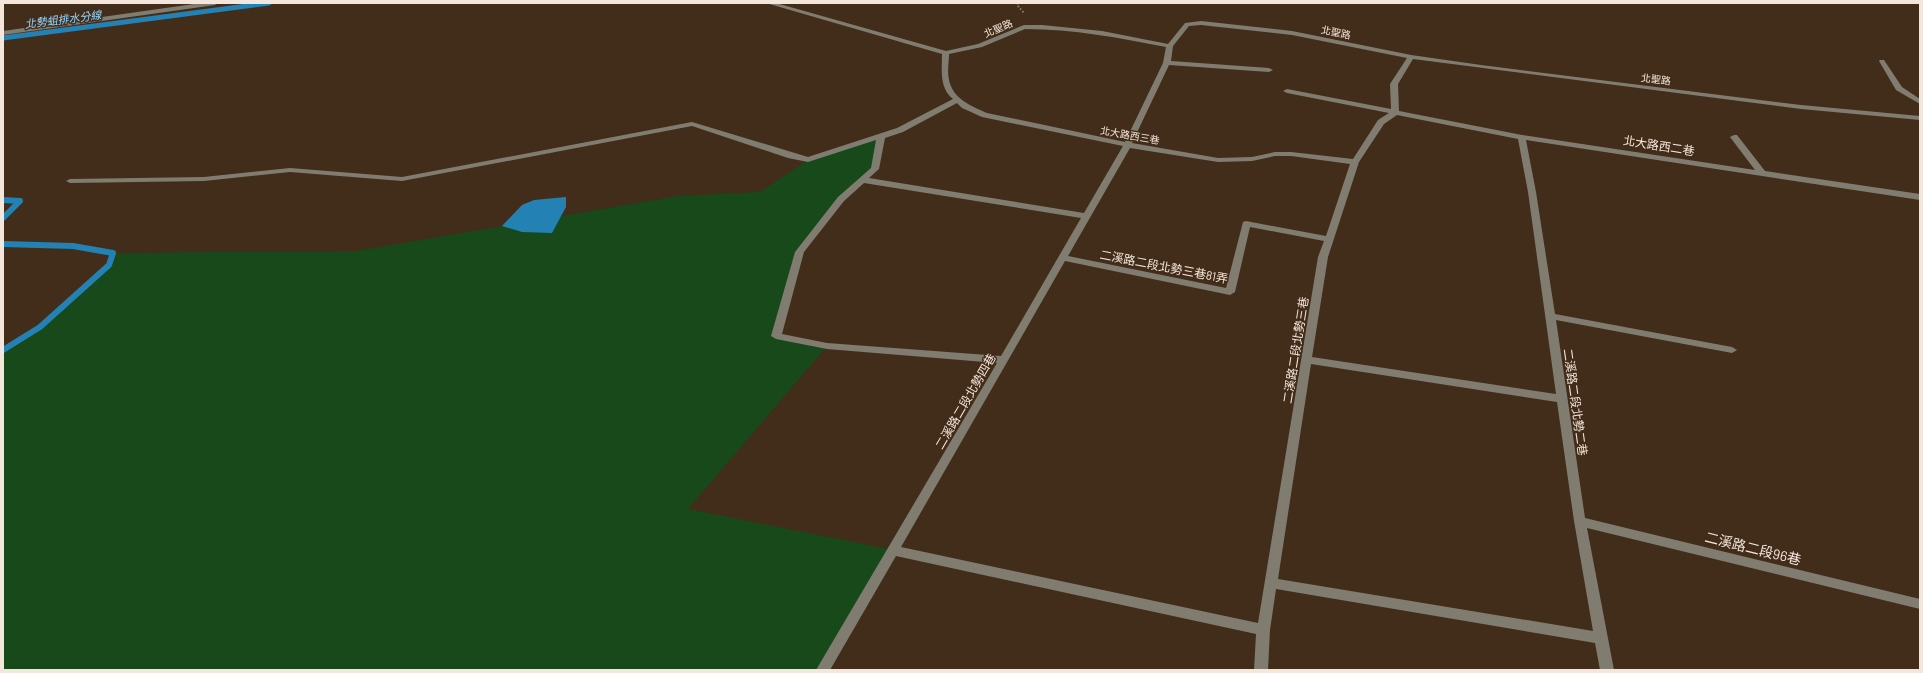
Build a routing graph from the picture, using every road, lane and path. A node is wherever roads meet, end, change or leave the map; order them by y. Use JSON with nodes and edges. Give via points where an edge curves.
{"nodes":[{"id":1,"x":215,"y":3,"type":"edge"},
{"id":2,"x":769,"y":3,"type":"edge"},
{"id":3,"x":3,"y":33,"type":"edge"},
{"id":4,"x":1170,"y":46,"type":"junction"},
{"id":5,"x":946,"y":53,"type":"junction"},
{"id":6,"x":1411,"y":57,"type":"junction"},
{"id":7,"x":1882,"y":61,"type":"dead end"},
{"id":8,"x":1167,"y":63,"type":"junction"},
{"id":9,"x":1269,"y":70,"type":"dead end"},
{"id":10,"x":1287,"y":91,"type":"dead end"},
{"id":11,"x":957,"y":100,"type":"junction"},
{"id":12,"x":1920,"y":102,"type":"edge"},
{"id":13,"x":1395,"y":113,"type":"junction"},
{"id":14,"x":1920,"y":118,"type":"edge"},
{"id":15,"x":881,"y":136,"type":"junction"},
{"id":16,"x":1522,"y":137,"type":"junction"},
{"id":17,"x":1734,"y":137,"type":"dead end"},
{"id":18,"x":1128,"y":144,"type":"junction"},
{"id":19,"x":1355,"y":162,"type":"junction"},
{"id":20,"x":1762,"y":173,"type":"junction"},
{"id":21,"x":863,"y":180,"type":"junction"},
{"id":22,"x":70,"y":181,"type":"dead end"},
{"id":23,"x":1920,"y":197,"type":"edge"},
{"id":24,"x":1086,"y":216,"type":"junction"},
{"id":25,"x":1329,"y":239,"type":"junction"},
{"id":26,"x":1062,"y":258,"type":"junction"},
{"id":27,"x":1550,"y":316,"type":"junction"},
{"id":28,"x":1732,"y":350,"type":"dead end"},
{"id":29,"x":1004,"y":360,"type":"junction"},
{"id":30,"x":1306,"y":360,"type":"junction"},
{"id":31,"x":1562,"y":400,"type":"junction"},
{"id":32,"x":1580,"y":521,"type":"junction"},
{"id":33,"x":893,"y":550,"type":"junction"},
{"id":34,"x":1271,"y":583,"type":"junction"},
{"id":35,"x":1920,"y":604,"type":"edge"},
{"id":36,"x":1263,"y":630,"type":"junction"},
{"id":37,"x":1601,"y":638,"type":"junction"},
{"id":38,"x":823,"y":670,"type":"edge"},
{"id":39,"x":1261,"y":670,"type":"edge"},
{"id":40,"x":1607,"y":670,"type":"edge"}],
"edges":[{"from":1,"to":3,"type":"street"},
{"from":2,"to":5,"type":"street","name":"北聖路"},
{"from":4,"to":5,"type":"street","name":"北聖路","via":[[1102,33],[1024,27],[980,46]]},
{"from":4,"to":6,"type":"street","name":"北聖路","via":[[1187,24],[1202,23],[1292,33]]},
{"from":4,"to":8,"type":"street","name":"二溪路二段北勢四巷"},
{"from":5,"to":11,"type":"street","name":"北大路西三巷","via":[[945,79]]},
{"from":6,"to":13,"type":"street","via":[[1394,84]]},
{"from":6,"to":14,"type":"street","name":"北聖路","via":[[1801,107]]},
{"from":7,"to":12,"type":"street","via":[[1899,88]]},
{"from":8,"to":9,"type":"street"},
{"from":8,"to":18,"type":"street","name":"二溪路二段北勢四巷"},
{"from":10,"to":13,"type":"street","name":"北大路西二巷"},
{"from":11,"to":15,"type":"street","via":[[900,130]]},
{"from":11,"to":18,"type":"street","name":"北大路西三巷","via":[[985,115]]},
{"from":13,"to":16,"type":"street","name":"北大路西二巷"},
{"from":13,"to":19,"type":"street","name":"二溪路二段北勢三巷","via":[[1381,122]]},
{"from":15,"to":21,"type":"street","via":[[875,169]]},
{"from":15,"to":22,"type":"street","via":[[808,160],[692,124],[402,178],[290,170],[204,179]]},
{"from":16,"to":20,"type":"street","name":"北大路西二巷"},
{"from":16,"to":27,"type":"street","name":"二溪路二段北勢二巷"},
{"from":17,"to":20,"type":"street"},
{"from":18,"to":19,"type":"street","name":"北大路西三巷","via":[[1218,160],[1291,154]]},
{"from":18,"to":24,"type":"street","name":"二溪路二段北勢四巷"},
{"from":19,"to":25,"type":"street","name":"二溪路二段北勢三巷"},
{"from":20,"to":23,"type":"street","name":"北大路西二巷"},
{"from":21,"to":24,"type":"street"},
{"from":21,"to":29,"type":"street","via":[[841,199],[800,252],[776,336],[827,346]]},
{"from":24,"to":26,"type":"street","name":"二溪路二段北勢四巷"},
{"from":25,"to":26,"type":"street","name":"二溪路二段北勢三巷81弄","via":[[1246,224],[1230,292]]},
{"from":25,"to":30,"type":"street","name":"二溪路二段北勢三巷","via":[[1323,257]]},
{"from":26,"to":29,"type":"street","name":"二溪路二段北勢四巷"},
{"from":27,"to":28,"type":"street"},
{"from":27,"to":31,"type":"street","name":"二溪路二段北勢二巷"},
{"from":29,"to":33,"type":"street","name":"二溪路二段北勢四巷"},
{"from":30,"to":31,"type":"street"},
{"from":30,"to":34,"type":"street","name":"二溪路二段北勢三巷"},
{"from":31,"to":32,"type":"street","name":"二溪路二段北勢二巷"},
{"from":32,"to":35,"type":"street","name":"二溪路二段96巷"},
{"from":32,"to":37,"type":"street","name":"二溪路二段北勢二巷"},
{"from":33,"to":36,"type":"street"},
{"from":33,"to":38,"type":"street","name":"二溪路二段北勢四巷"},
{"from":34,"to":36,"type":"street","name":"二溪路二段北勢三巷"},
{"from":34,"to":37,"type":"street"},
{"from":36,"to":39,"type":"street","name":"二溪路二段北勢三巷"},
{"from":37,"to":40,"type":"street","name":"二溪路二段北勢二巷"}]}
